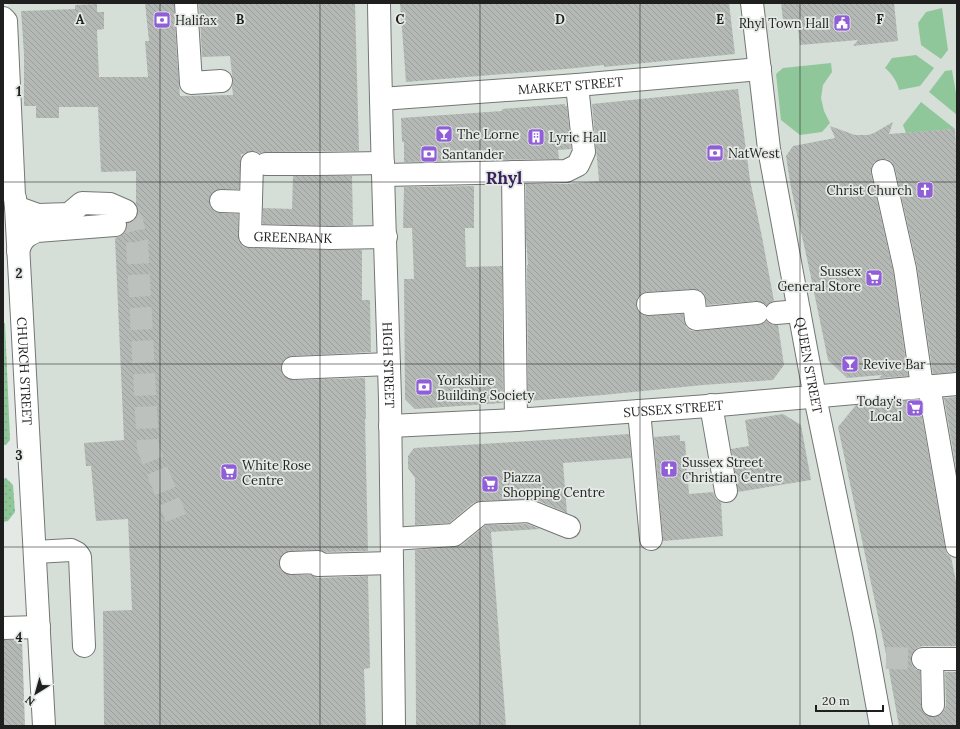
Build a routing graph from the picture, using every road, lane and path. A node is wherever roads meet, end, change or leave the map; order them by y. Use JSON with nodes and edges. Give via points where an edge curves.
{"nodes":[{"id":1,"x":186,"y":3,"type":"edge"},
{"id":2,"x":379,"y":3,"type":"edge"},
{"id":3,"x":752,"y":3,"type":"edge"},
{"id":4,"x":3,"y":18,"type":"edge"},
{"id":5,"x":760,"y":69,"type":"junction"},
{"id":6,"x":221,"y":81,"type":"dead end"},
{"id":7,"x":578,"y":84,"type":"junction"},
{"id":8,"x":381,"y":99,"type":"junction"},
{"id":9,"x":7,"y":128,"type":"edge"},
{"id":10,"x":384,"y":169,"type":"junction"},
{"id":11,"x":883,"y":171,"type":"dead end"},
{"id":12,"x":513,"y":172,"type":"junction"},
{"id":13,"x":221,"y":201,"type":"dead end"},
{"id":14,"x":16,"y":202,"type":"junction"},
{"id":15,"x":251,"y":202,"type":"junction"},
{"id":16,"x":386,"y":237,"type":"junction"},
{"id":17,"x":18,"y":251,"type":"junction"},
{"id":18,"x":648,"y":304,"type":"dead end"},
{"id":19,"x":799,"y":311,"type":"junction"},
{"id":20,"x":389,"y":364,"type":"junction"},
{"id":21,"x":293,"y":368,"type":"dead end"},
{"id":22,"x":957,"y":384,"type":"edge"},
{"id":23,"x":926,"y":386,"type":"junction"},
{"id":24,"x":815,"y":397,"type":"junction"},
{"id":25,"x":711,"y":405,"type":"junction"},
{"id":26,"x":639,"y":411,"type":"junction"},
{"id":27,"x":516,"y":420,"type":"junction"},
{"id":28,"x":390,"y":426,"type":"junction"},
{"id":29,"x":726,"y":491,"type":"dead end"},
{"id":30,"x":569,"y":527,"type":"dead end"},
{"id":31,"x":392,"y":539,"type":"junction"},
{"id":32,"x":651,"y":539,"type":"dead end"},
{"id":33,"x":957,"y":546,"type":"edge"},
{"id":34,"x":35,"y":552,"type":"junction"},
{"id":35,"x":291,"y":563,"type":"dead end"},
{"id":36,"x":392,"y":563,"type":"junction"},
{"id":37,"x":39,"y":627,"type":"junction"},
{"id":38,"x":3,"y":628,"type":"edge"},
{"id":39,"x":84,"y":646,"type":"dead end"},
{"id":40,"x":957,"y":659,"type":"edge"},
{"id":41,"x":933,"y":705,"type":"dead end"},
{"id":42,"x":44,"y":726,"type":"edge"},
{"id":43,"x":394,"y":726,"type":"edge"},
{"id":44,"x":881,"y":726,"type":"edge"}],
"edges":[{"from":1,"to":6,"type":"street","via":[[191,82]]},
{"from":2,"to":8,"type":"street","name":"HIGH STREET"},
{"from":3,"to":5,"type":"street","name":"QUEEN STREET"},
{"from":4,"to":9,"type":"street","name":"CHURCH STREET","via":[[6,21]]},
{"from":5,"to":7,"type":"street","name":"MARKET STREET"},
{"from":5,"to":19,"type":"street","name":"QUEEN STREET","via":[[769,149]]},
{"from":7,"to":8,"type":"street","name":"MARKET STREET"},
{"from":7,"to":12,"type":"street","name":"GREENBANK","via":[[584,152],[578,165],[566,171]]},
{"from":8,"to":10,"type":"street","name":"HIGH STREET"},
{"from":9,"to":14,"type":"street","name":"CHURCH STREET"},
{"from":10,"to":12,"type":"street","name":"GREENBANK"},
{"from":10,"to":15,"type":"street","name":"GREENBANK","via":[[259,163]]},
{"from":10,"to":16,"type":"street","name":"HIGH STREET"},
{"from":11,"to":23,"type":"street","via":[[905,269]]},
{"from":12,"to":27,"type":"street"},
{"from":13,"to":15,"type":"street"},
{"from":14,"to":17,"type":"street","name":"CHURCH STREET"},
{"from":14,"to":17,"type":"street","via":[[38,215],[69,214],[82,203],[110,204],[121,218],[37,231],[21,241]]},
{"from":15,"to":16,"type":"street","name":"GREENBANK","via":[[250,236]]},
{"from":16,"to":20,"type":"street","name":"HIGH STREET"},
{"from":17,"to":34,"type":"street","name":"CHURCH STREET"},
{"from":18,"to":19,"type":"street","via":[[694,301],[696,319]]},
{"from":19,"to":24,"type":"street","name":"QUEEN STREET"},
{"from":20,"to":21,"type":"street"},
{"from":20,"to":28,"type":"street","name":"HIGH STREET"},
{"from":22,"to":23,"type":"street","name":"SUSSEX STREET"},
{"from":23,"to":24,"type":"street","name":"SUSSEX STREET"},
{"from":23,"to":33,"type":"street"},
{"from":24,"to":25,"type":"street","name":"SUSSEX STREET"},
{"from":24,"to":44,"type":"street","name":"QUEEN STREET","via":[[877,658]]},
{"from":25,"to":26,"type":"street","name":"SUSSEX STREET"},
{"from":25,"to":29,"type":"street"},
{"from":26,"to":27,"type":"street","name":"SUSSEX STREET"},
{"from":26,"to":32,"type":"street"},
{"from":27,"to":28,"type":"street","name":"SUSSEX STREET"},
{"from":28,"to":31,"type":"street","name":"HIGH STREET"},
{"from":30,"to":31,"type":"street","via":[[529,511],[481,513],[454,535]]},
{"from":31,"to":36,"type":"street","name":"HIGH STREET"},
{"from":34,"to":37,"type":"street","name":"CHURCH STREET"},
{"from":34,"to":39,"type":"street","via":[[71,550],[80,557]]},
{"from":35,"to":36,"type":"street"},
{"from":36,"to":43,"type":"street","name":"HIGH STREET"},
{"from":37,"to":38,"type":"street"},
{"from":37,"to":42,"type":"street","name":"CHURCH STREET"},
{"from":40,"to":41,"type":"street","via":[[928,659]]}]}
